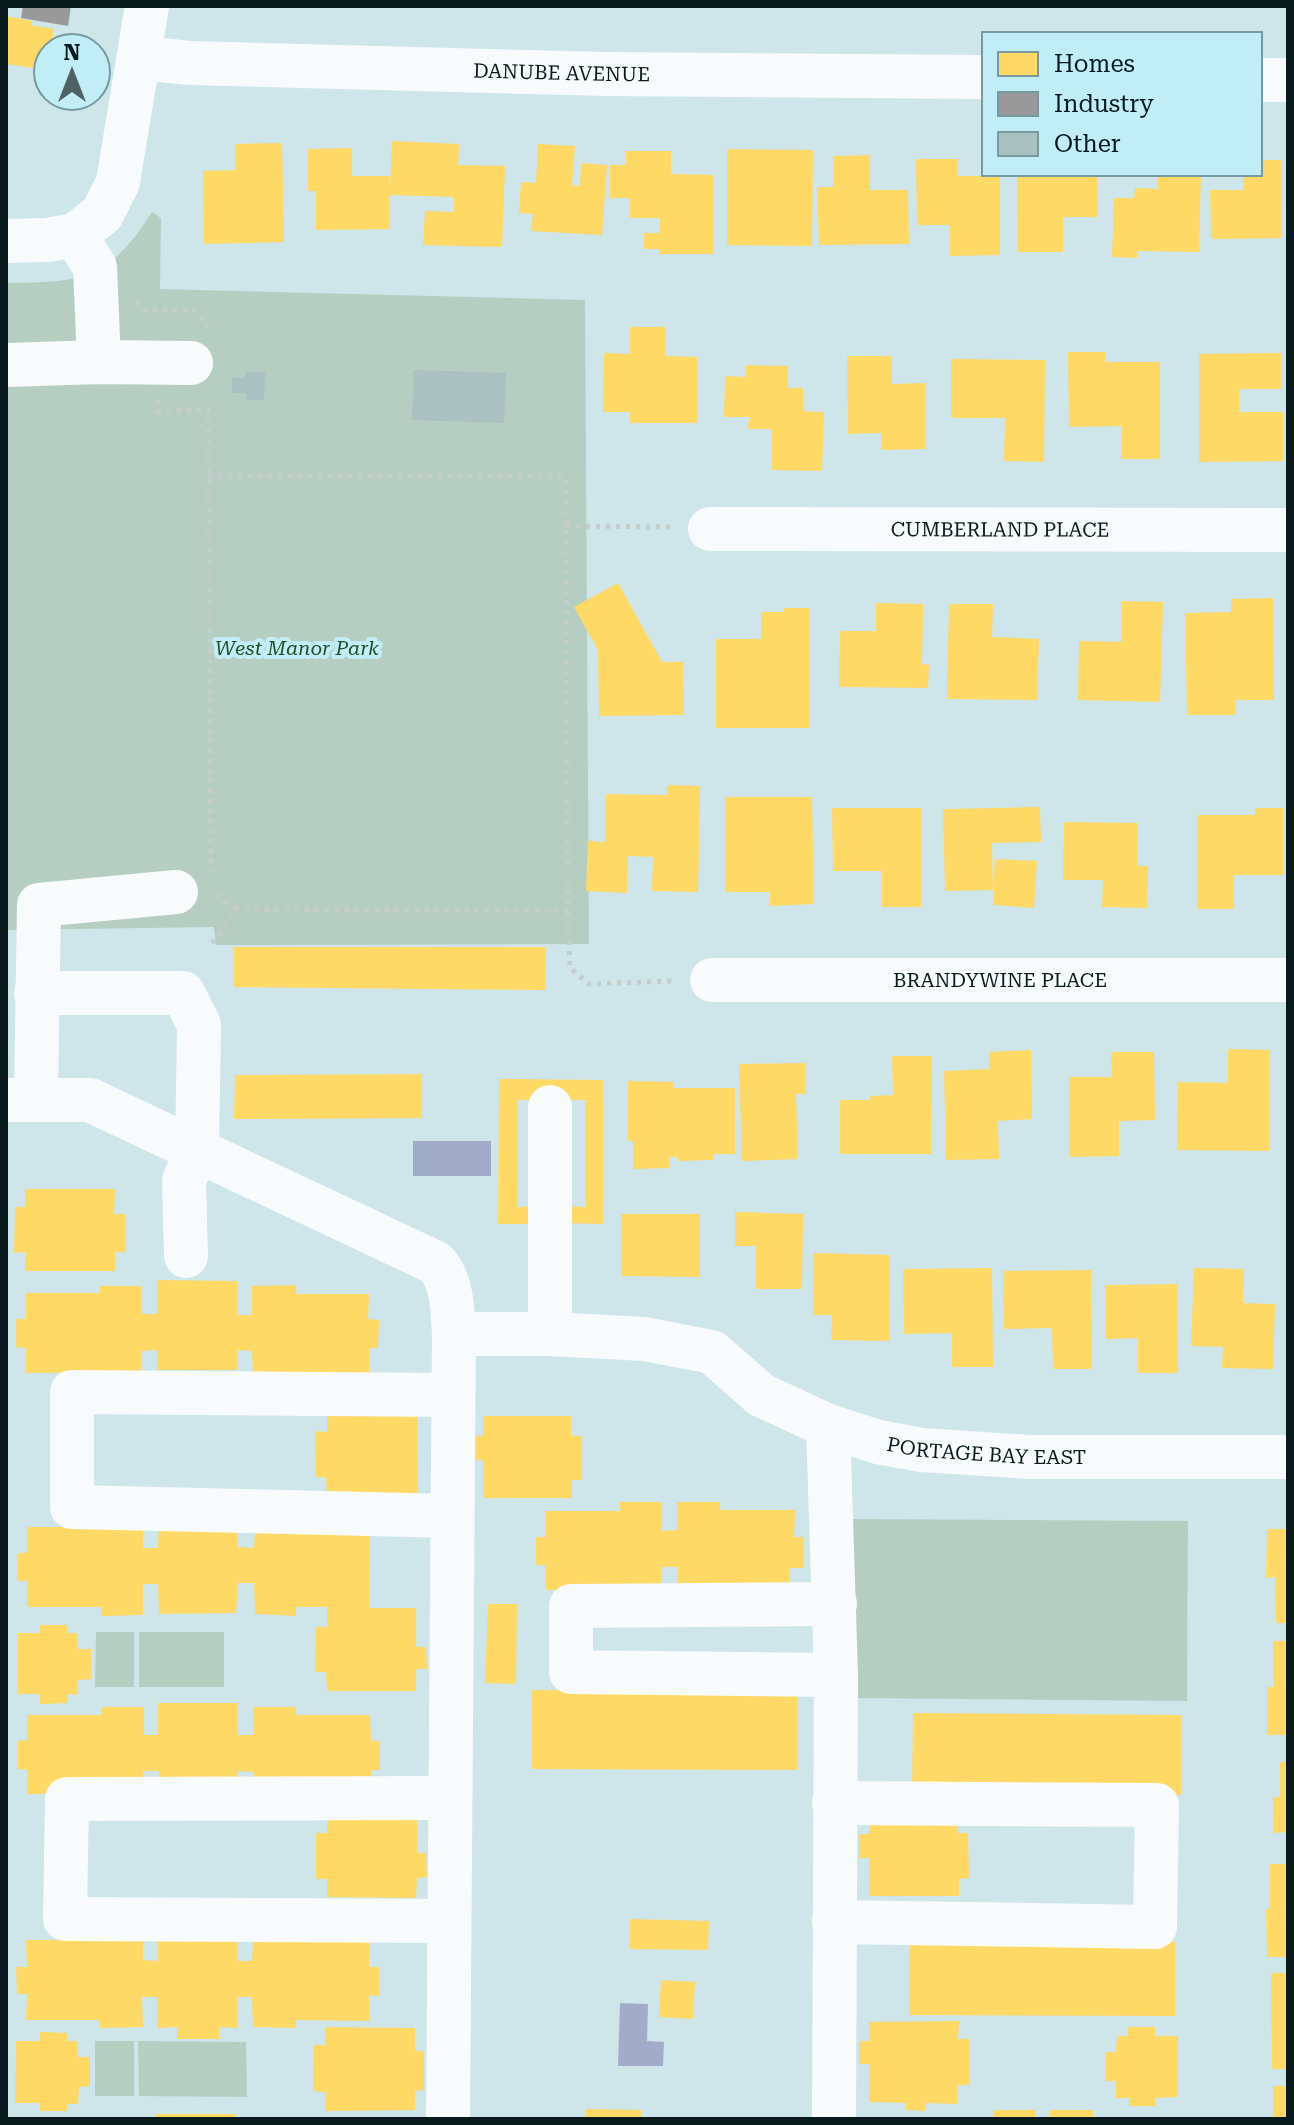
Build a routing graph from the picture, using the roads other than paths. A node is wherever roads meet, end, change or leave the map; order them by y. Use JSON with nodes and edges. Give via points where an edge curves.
{"nodes":[{"id":1,"x":147,"y":6,"type":"edge"},
{"id":2,"x":140,"y":58,"type":"junction"},
{"id":3,"x":982,"y":77,"type":"edge"},
{"id":4,"x":1262,"y":80,"type":"edge"},
{"id":5,"x":1288,"y":80,"type":"edge"},
{"id":6,"x":88,"y":225,"type":"junction"},
{"id":7,"x":6,"y":241,"type":"edge"},
{"id":8,"x":99,"y":362,"type":"junction"},
{"id":9,"x":7,"y":365,"type":"edge"},
{"id":10,"x":191,"y":365,"type":"road end"},
{"id":11,"x":710,"y":529,"type":"road end"},
{"id":12,"x":1288,"y":530,"type":"edge"},
{"id":13,"x":194,"y":892,"type":"road end"},
{"id":14,"x":712,"y":980,"type":"road end"},
{"id":15,"x":1288,"y":980,"type":"edge"},
{"id":16,"x":36,"y":993,"type":"junction"},
{"id":17,"x":21,"y":1100,"type":"edge"},
{"id":18,"x":550,"y":1107,"type":"dead end"},
{"id":19,"x":197,"y":1152,"type":"junction"},
{"id":20,"x":186,"y":1256,"type":"dead end"},
{"id":21,"x":454,"y":1334,"type":"junction"},
{"id":22,"x":550,"y":1334,"type":"junction"},
{"id":23,"x":451,"y":1395,"type":"junction"},
{"id":24,"x":828,"y":1426,"type":"junction"},
{"id":25,"x":1288,"y":1457,"type":"edge"},
{"id":26,"x":452,"y":1516,"type":"junction"},
{"id":27,"x":835,"y":1604,"type":"junction"},
{"id":28,"x":836,"y":1675,"type":"junction"},
{"id":29,"x":450,"y":1798,"type":"junction"},
{"id":30,"x":834,"y":1803,"type":"junction"},
{"id":31,"x":449,"y":1921,"type":"junction"},
{"id":32,"x":834,"y":1922,"type":"junction"},
{"id":33,"x":448,"y":2119,"type":"edge"},
{"id":34,"x":834,"y":2119,"type":"edge"}],
"edges":[{"from":1,"to":2,"type":"street"},
{"from":2,"to":3,"type":"street","name":"DANUBE AVENUE","via":[[606,74]]},
{"from":2,"to":6,"type":"street","via":[[118,182]]},
{"from":4,"to":5,"type":"street"},
{"from":6,"to":7,"type":"street","via":[[48,240]]},
{"from":6,"to":8,"type":"street"},
{"from":8,"to":9,"type":"street"},
{"from":8,"to":10,"type":"street"},
{"from":11,"to":12,"type":"street","name":"CUMBERLAND PLACE"},
{"from":13,"to":16,"type":"street","via":[[39,905]]},
{"from":14,"to":15,"type":"street","name":"BRANDYWINE PLACE"},
{"from":16,"to":17,"type":"street"},
{"from":16,"to":19,"type":"street","via":[[183,993],[199,1025]]},
{"from":17,"to":19,"type":"street","via":[[90,1100]]},
{"from":18,"to":22,"type":"street"},
{"from":19,"to":20,"type":"street","via":[[184,1180]]},
{"from":19,"to":21,"type":"street","via":[[436,1263],[446,1275]]},
{"from":21,"to":22,"type":"street"},
{"from":21,"to":23,"type":"street"},
{"from":22,"to":24,"type":"street","name":"PORTAGE BAY EAST","via":[[644,1339],[712,1352],[761,1395]]},
{"from":23,"to":26,"type":"street"},
{"from":23,"to":26,"type":"street","via":[[72,1392],[72,1507]]},
{"from":24,"to":25,"type":"street","name":"PORTAGE BAY EAST","via":[[878,1442],[970,1455]]},
{"from":24,"to":27,"type":"street"},
{"from":26,"to":29,"type":"street"},
{"from":27,"to":28,"type":"street"},
{"from":27,"to":28,"type":"street","via":[[571,1606],[571,1672]]},
{"from":28,"to":30,"type":"street"},
{"from":29,"to":31,"type":"street"},
{"from":29,"to":31,"type":"street","via":[[67,1799],[65,1919]]},
{"from":30,"to":32,"type":"street"},
{"from":30,"to":32,"type":"street","via":[[1157,1805],[1155,1927]]},
{"from":31,"to":33,"type":"street"},
{"from":32,"to":34,"type":"street"}]}
